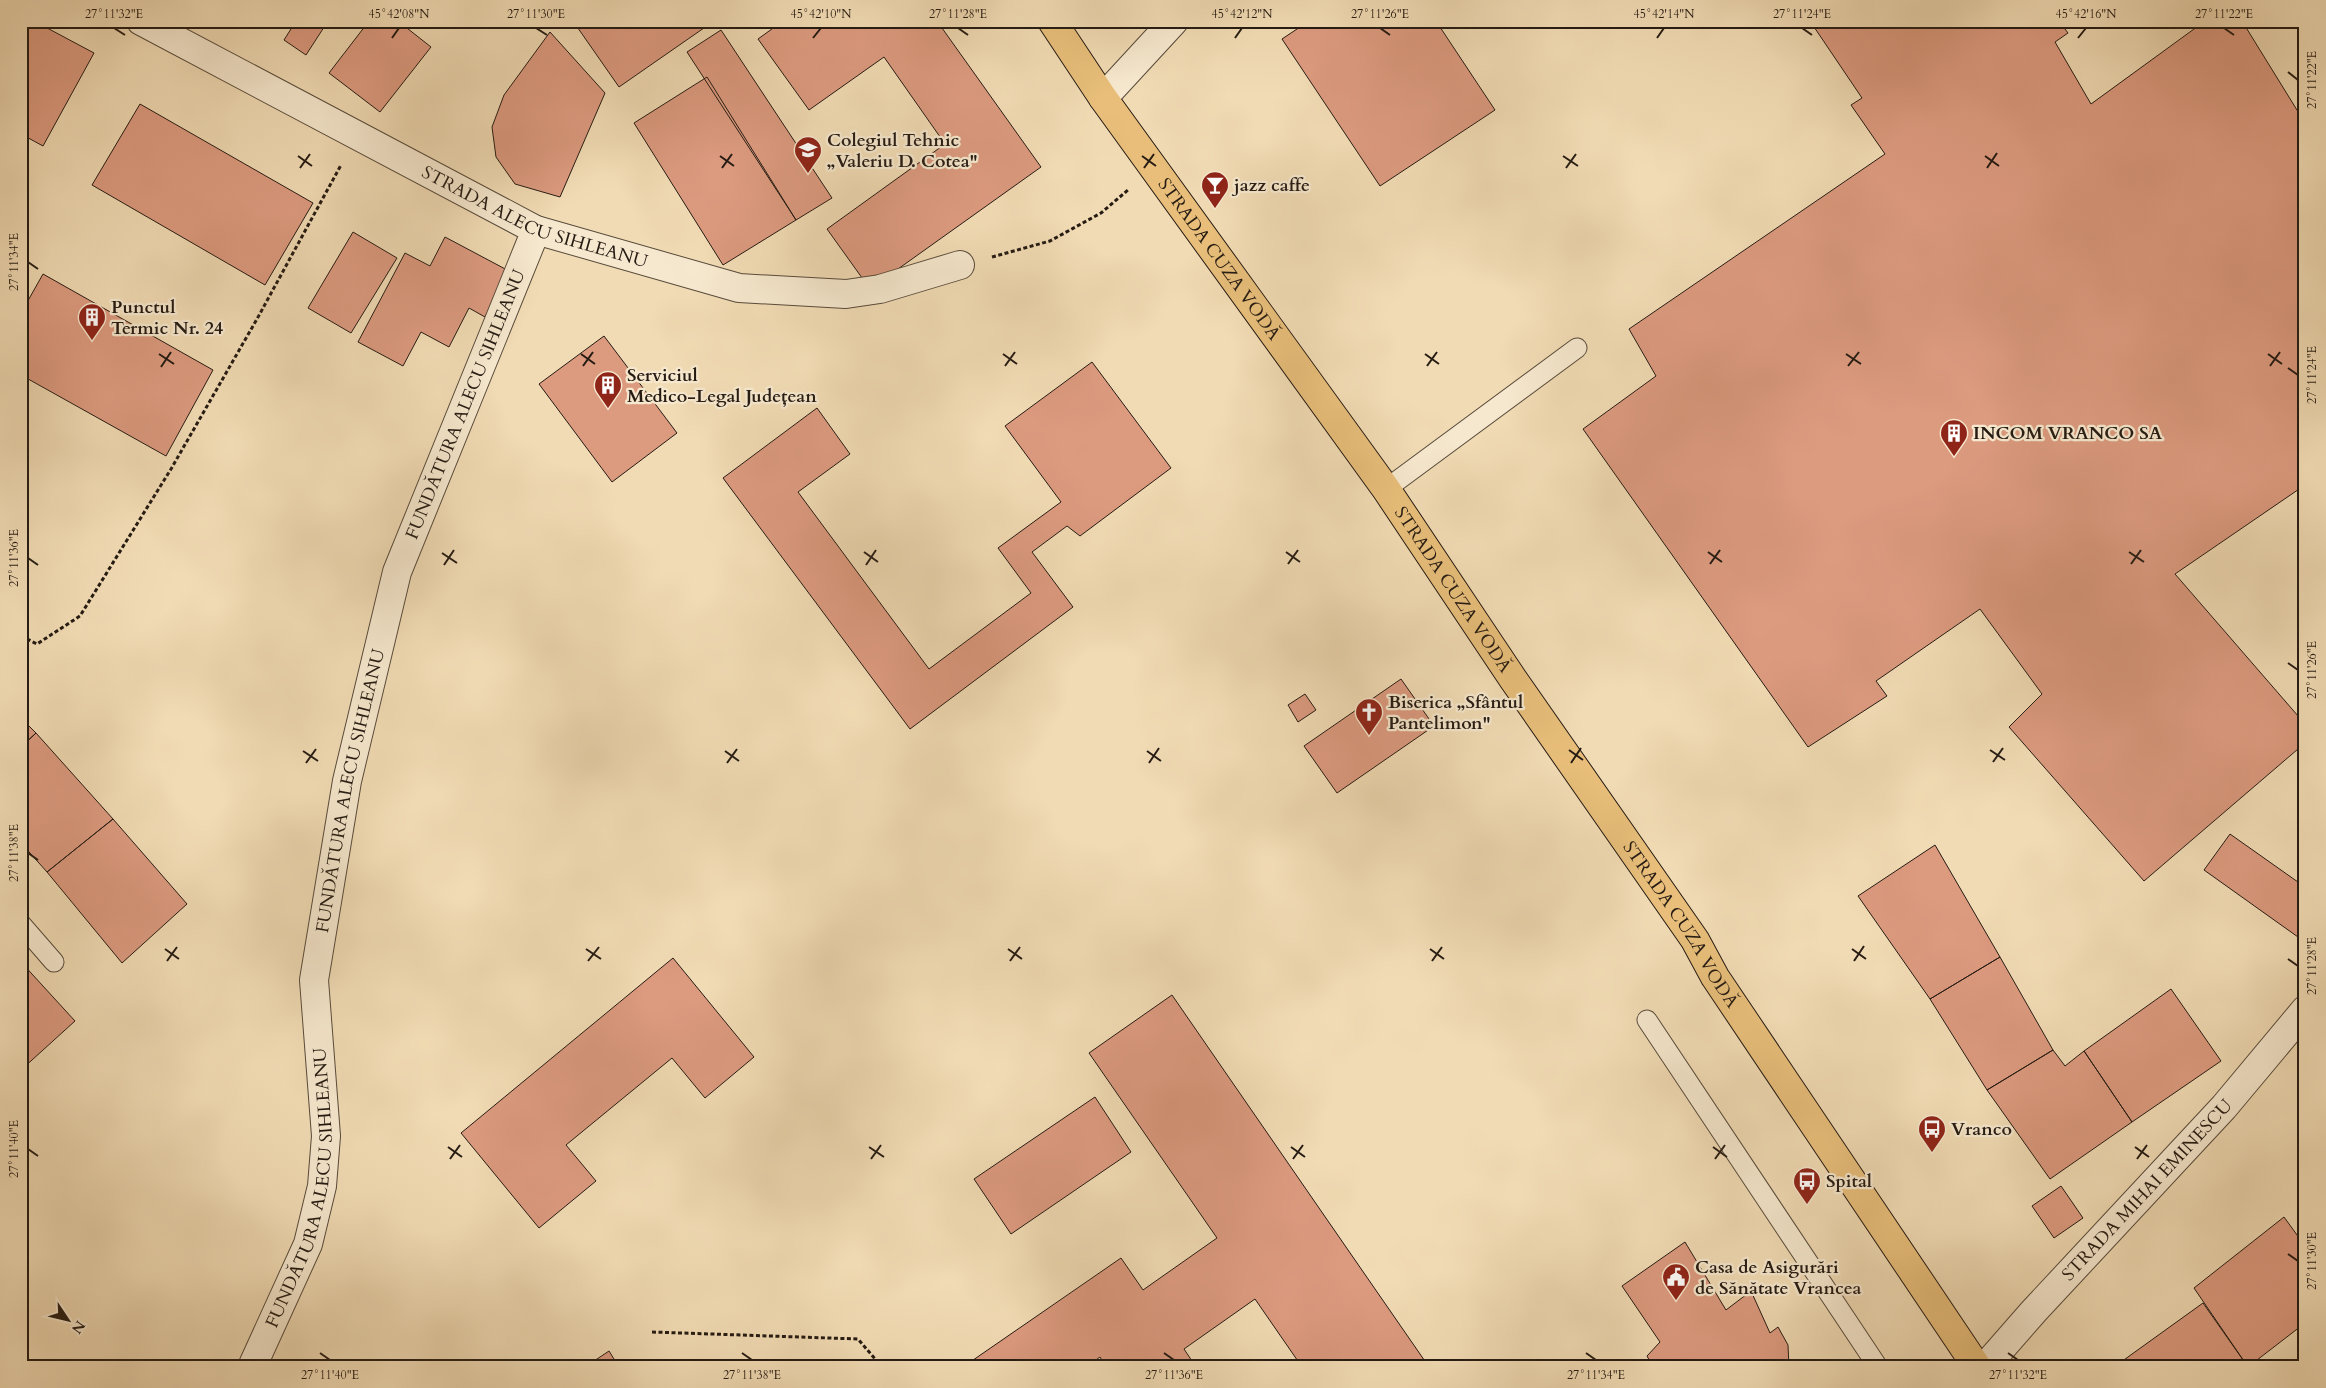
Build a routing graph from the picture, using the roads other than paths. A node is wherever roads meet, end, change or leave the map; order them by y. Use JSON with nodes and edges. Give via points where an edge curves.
{"nodes":[{"id":1,"x":141,"y":21,"type":"edge"},
{"id":2,"x":1052,"y":21,"type":"edge"},
{"id":3,"x":1174,"y":21,"type":"edge"},
{"id":4,"x":1103,"y":98,"type":"junction"},
{"id":5,"x":536,"y":230,"type":"junction"},
{"id":6,"x":960,"y":265,"type":"road end"},
{"id":7,"x":1577,"y":348,"type":"dead end"},
{"id":8,"x":1386,"y":489,"type":"junction"},
{"id":9,"x":21,"y":924,"type":"edge"},
{"id":10,"x":54,"y":962,"type":"dead end"},
{"id":11,"x":2305,"y":1010,"type":"edge"},
{"id":12,"x":1646,"y":1020,"type":"dead end"},
{"id":13,"x":252,"y":1367,"type":"edge"},
{"id":14,"x":1878,"y":1367,"type":"edge"},
{"id":15,"x":1977,"y":1367,"type":"edge"},
{"id":16,"x":1985,"y":1367,"type":"edge"}],
"edges":[{"from":1,"to":5,"type":"street","name":"STRADA ALECU SIHLEANU"},
{"from":2,"to":4,"type":"main road","name":"STRADA CUZA VODĂ"},
{"from":3,"to":4,"type":"street"},
{"from":4,"to":8,"type":"main road","name":"STRADA CUZA VODĂ"},
{"from":5,"to":6,"type":"street","name":"STRADA ALECU SIHLEANU","via":[[738,288],[846,294],[880,289]]},
{"from":5,"to":13,"type":"street","name":"FUNDĂTURA ALECU SIHLEANU","via":[[397,572],[347,782],[314,980],[326,1136],[322,1186],[308,1244]]},
{"from":7,"to":8,"type":"lane"},
{"from":8,"to":15,"type":"main road","name":"STRADA CUZA VODĂ","via":[[1513,679],[1695,940],[1715,977]]},
{"from":9,"to":10,"type":"lane"},
{"from":11,"to":16,"type":"street","name":"STRADA MIHAI EMINESCU","via":[[2224,1107]]},
{"from":12,"to":14,"type":"lane"}]}
